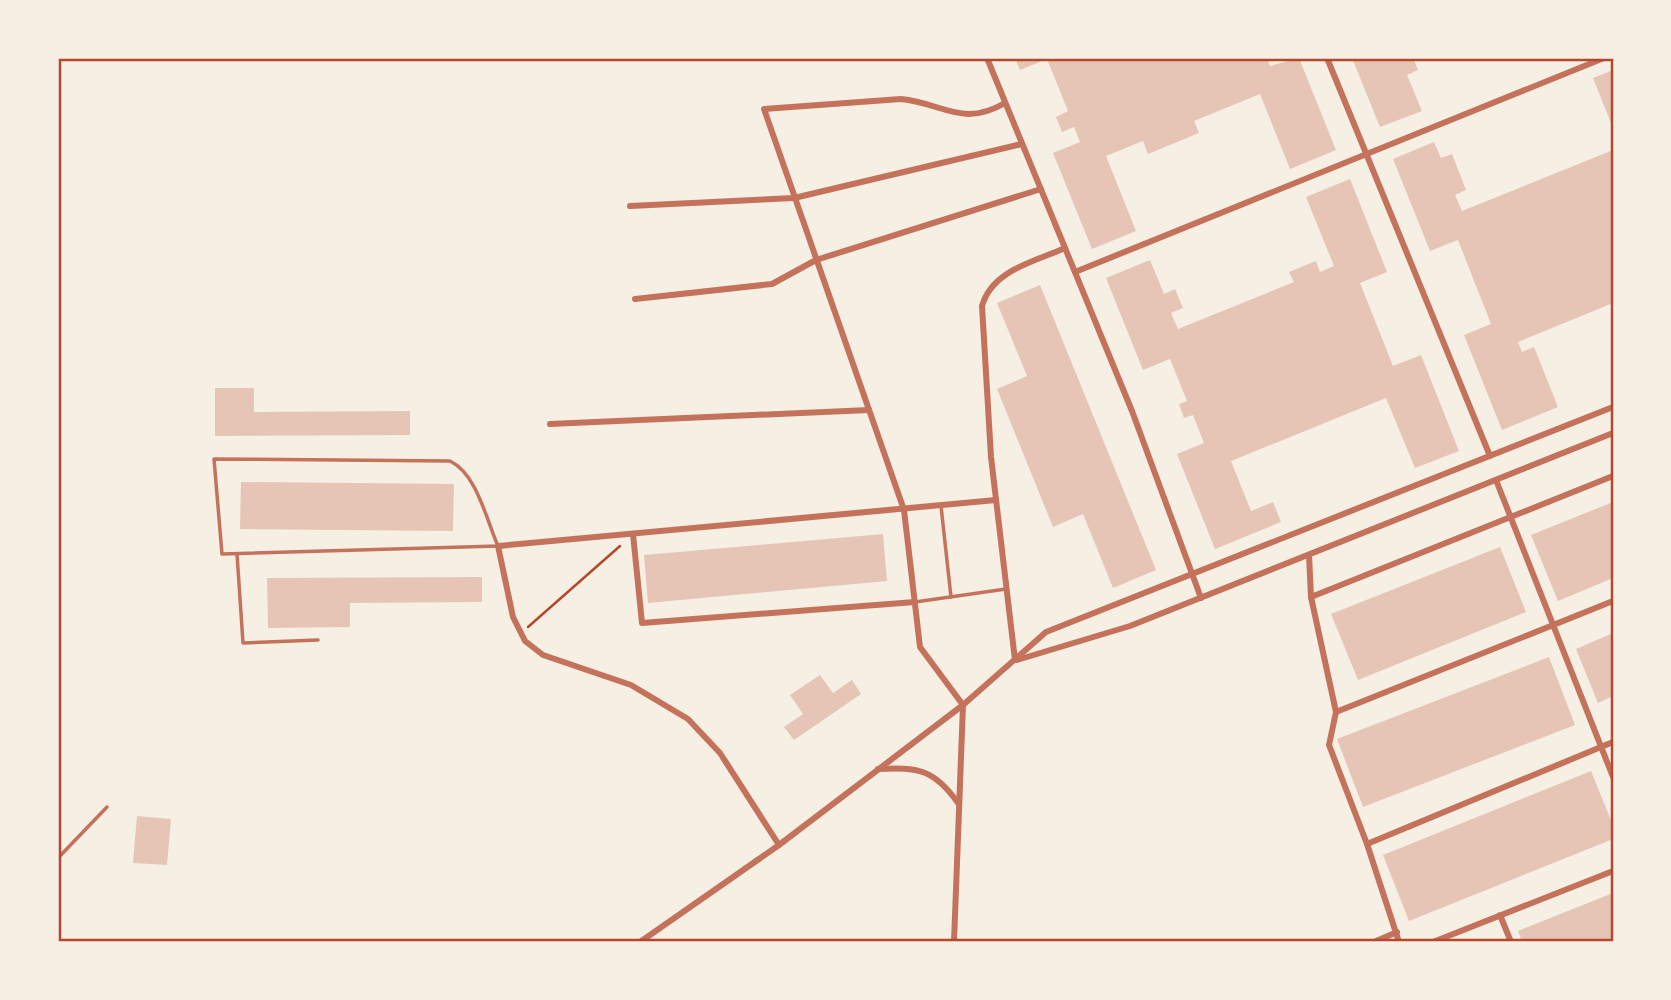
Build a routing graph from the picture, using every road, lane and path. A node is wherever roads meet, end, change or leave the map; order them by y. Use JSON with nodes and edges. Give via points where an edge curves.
{"nodes":[{"id":1,"x":987,"y":58,"type":"edge"},
{"id":2,"x":1327,"y":58,"type":"edge"},
{"id":3,"x":1604,"y":58,"type":"edge"},
{"id":4,"x":1006,"y":103,"type":"junction"},
{"id":5,"x":1022,"y":144,"type":"junction"},
{"id":6,"x":1367,"y":154,"type":"junction"},
{"id":7,"x":1041,"y":189,"type":"junction"},
{"id":8,"x":794,"y":198,"type":"junction"},
{"id":9,"x":630,"y":206,"type":"dead end"},
{"id":10,"x":1065,"y":248,"type":"junction"},
{"id":11,"x":816,"y":260,"type":"junction"},
{"id":12,"x":1075,"y":272,"type":"junction"},
{"id":13,"x":635,"y":299,"type":"dead end"},
{"id":14,"x":1613,"y":407,"type":"edge"},
{"id":15,"x":869,"y":410,"type":"junction"},
{"id":16,"x":550,"y":424,"type":"dead end"},
{"id":17,"x":1613,"y":433,"type":"edge"},
{"id":18,"x":1490,"y":456,"type":"junction"},
{"id":19,"x":1613,"y":476,"type":"edge"},
{"id":20,"x":1496,"y":480,"type":"junction"},
{"id":21,"x":996,"y":500,"type":"junction"},
{"id":22,"x":941,"y":506,"type":"junction"},
{"id":23,"x":904,"y":510,"type":"junction"},
{"id":24,"x":1510,"y":517,"type":"junction"},
{"id":25,"x":633,"y":534,"type":"junction"},
{"id":26,"x":498,"y":546,"type":"junction"},
{"id":27,"x":237,"y":554,"type":"junction"},
{"id":28,"x":1309,"y":555,"type":"junction"},
{"id":29,"x":1193,"y":575,"type":"junction"},
{"id":30,"x":1007,"y":589,"type":"junction"},
{"id":31,"x":951,"y":597,"type":"junction"},
{"id":32,"x":1202,"y":597,"type":"junction"},
{"id":33,"x":1311,"y":597,"type":"junction"},
{"id":34,"x":1613,"y":601,"type":"edge"},
{"id":35,"x":915,"y":602,"type":"junction"},
{"id":36,"x":1553,"y":625,"type":"junction"},
{"id":37,"x":520,"y":634,"type":"junction"},
{"id":38,"x":318,"y":640,"type":"dead end"},
{"id":39,"x":1015,"y":660,"type":"junction"},
{"id":40,"x":963,"y":705,"type":"junction"},
{"id":41,"x":1336,"y":712,"type":"junction"},
{"id":42,"x":1613,"y":742,"type":"edge"},
{"id":43,"x":1601,"y":747,"type":"junction"},
{"id":44,"x":878,"y":769,"type":"junction"},
{"id":45,"x":1613,"y":776,"type":"edge"},
{"id":46,"x":959,"y":804,"type":"junction"},
{"id":47,"x":107,"y":807,"type":"dead end"},
{"id":48,"x":1367,"y":844,"type":"junction"},
{"id":49,"x":779,"y":845,"type":"junction"},
{"id":50,"x":58,"y":858,"type":"edge"},
{"id":51,"x":1613,"y":871,"type":"edge"},
{"id":52,"x":1500,"y":915,"type":"junction"},
{"id":53,"x":1396,"y":932,"type":"junction"},
{"id":54,"x":640,"y":942,"type":"edge"},
{"id":55,"x":954,"y":942,"type":"edge"},
{"id":56,"x":1374,"y":942,"type":"edge"},
{"id":57,"x":1399,"y":942,"type":"edge"},
{"id":58,"x":1433,"y":942,"type":"edge"},
{"id":59,"x":1511,"y":942,"type":"edge"}],
"edges":[{"from":1,"to":4,"type":"street"},
{"from":2,"to":6,"type":"street"},
{"from":3,"to":6,"type":"street"},
{"from":4,"to":5,"type":"street"},
{"from":4,"to":8,"type":"street","via":[[971,116],[901,99],[764,109]]},
{"from":5,"to":7,"type":"street"},
{"from":5,"to":8,"type":"street"},
{"from":6,"to":12,"type":"street"},
{"from":6,"to":18,"type":"street"},
{"from":7,"to":10,"type":"street"},
{"from":7,"to":11,"type":"street"},
{"from":8,"to":9,"type":"street"},
{"from":8,"to":11,"type":"street"},
{"from":10,"to":12,"type":"street"},
{"from":10,"to":21,"type":"street","via":[[1003,276],[992,285],[982,306]]},
{"from":11,"to":13,"type":"street","via":[[772,284]]},
{"from":11,"to":15,"type":"street"},
{"from":12,"to":29,"type":"street"},
{"from":14,"to":18,"type":"street"},
{"from":15,"to":16,"type":"street"},
{"from":15,"to":23,"type":"street"},
{"from":17,"to":20,"type":"street"},
{"from":18,"to":29,"type":"street"},
{"from":19,"to":24,"type":"street"},
{"from":20,"to":24,"type":"street"},
{"from":20,"to":28,"type":"street"},
{"from":21,"to":22,"type":"street"},
{"from":21,"to":30,"type":"street"},
{"from":22,"to":23,"type":"street"},
{"from":22,"to":31,"type":"lane"},
{"from":23,"to":25,"type":"street"},
{"from":23,"to":35,"type":"street"},
{"from":24,"to":33,"type":"street"},
{"from":24,"to":36,"type":"street"},
{"from":25,"to":26,"type":"street"},
{"from":25,"to":35,"type":"street","via":[[642,623]]},
{"from":25,"to":37,"type":"path"},
{"from":26,"to":27,"type":"lane"},
{"from":26,"to":27,"type":"lane","via":[[470,479],[450,461],[214,459],[222,554]]},
{"from":26,"to":37,"type":"street"},
{"from":27,"to":38,"type":"lane","via":[[243,643]]},
{"from":28,"to":32,"type":"street"},
{"from":28,"to":33,"type":"street"},
{"from":29,"to":32,"type":"street"},
{"from":29,"to":39,"type":"street","via":[[1046,632]]},
{"from":30,"to":31,"type":"lane"},
{"from":30,"to":39,"type":"street"},
{"from":31,"to":35,"type":"lane"},
{"from":32,"to":39,"type":"street","via":[[1130,626]]},
{"from":33,"to":41,"type":"street"},
{"from":34,"to":36,"type":"street"},
{"from":35,"to":40,"type":"street","via":[[920,647]]},
{"from":36,"to":41,"type":"street"},
{"from":36,"to":43,"type":"street"},
{"from":37,"to":49,"type":"street","via":[[543,655],[631,685],[688,719],[720,753]]},
{"from":39,"to":40,"type":"street"},
{"from":40,"to":44,"type":"street"},
{"from":40,"to":46,"type":"street"},
{"from":41,"to":48,"type":"street","via":[[1329,745]]},
{"from":42,"to":43,"type":"street"},
{"from":43,"to":45,"type":"street"},
{"from":43,"to":48,"type":"street"},
{"from":44,"to":46,"type":"street","via":[[924,771],[946,785]]},
{"from":44,"to":49,"type":"street"},
{"from":46,"to":55,"type":"street"},
{"from":47,"to":50,"type":"lane"},
{"from":48,"to":53,"type":"street"},
{"from":49,"to":54,"type":"street"},
{"from":51,"to":52,"type":"street"},
{"from":52,"to":58,"type":"street"},
{"from":52,"to":59,"type":"street"},
{"from":53,"to":56,"type":"street"},
{"from":53,"to":57,"type":"street"}]}
